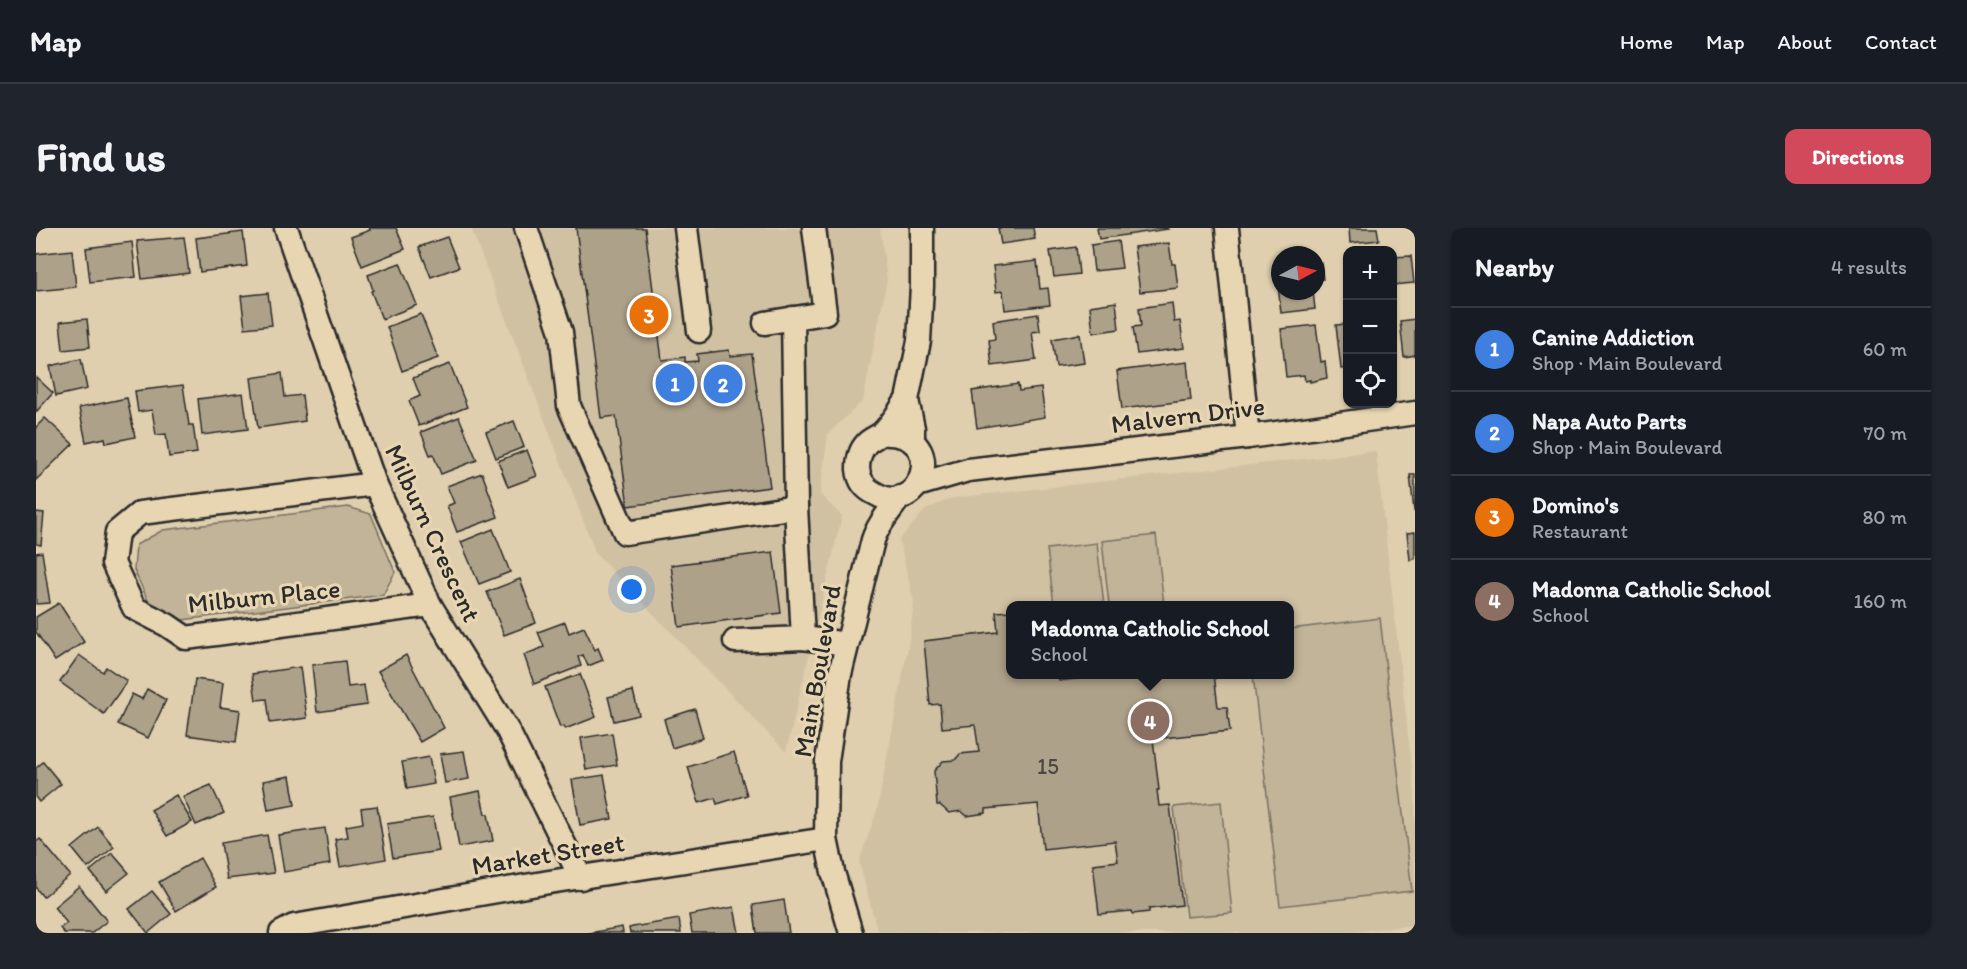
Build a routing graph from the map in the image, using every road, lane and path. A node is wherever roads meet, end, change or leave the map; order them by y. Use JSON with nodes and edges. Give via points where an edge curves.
{"nodes":[{"id":1,"x":286,"y":228,"type":"edge"},
{"id":2,"x":526,"y":228,"type":"edge"},
{"id":3,"x":686,"y":228,"type":"edge"},
{"id":4,"x":814,"y":228,"type":"edge"},
{"id":5,"x":922,"y":228,"type":"edge"},
{"id":6,"x":1227,"y":228,"type":"edge"},
{"id":7,"x":794,"y":318,"type":"junction"},
{"id":8,"x":765,"y":323,"type":"dead end"},
{"id":9,"x":699,"y":331,"type":"dead end"},
{"id":10,"x":907,"y":400,"type":"junction"},
{"id":11,"x":1415,"y":412,"type":"edge"},
{"id":12,"x":881,"y":434,"type":"junction"},
{"id":13,"x":1248,"y":437,"type":"junction"},
{"id":14,"x":917,"y":446,"type":"junction"},
{"id":15,"x":968,"y":470,"type":"junction"},
{"id":16,"x":375,"y":484,"type":"junction"},
{"id":17,"x":868,"y":490,"type":"junction"},
{"id":18,"x":909,"y":491,"type":"junction"},
{"id":19,"x":796,"y":507,"type":"junction"},
{"id":20,"x":877,"y":527,"type":"junction"},
{"id":21,"x":430,"y":605,"type":"junction"},
{"id":22,"x":803,"y":638,"type":"junction"},
{"id":23,"x":735,"y":641,"type":"dead end"},
{"id":24,"x":848,"y":644,"type":"junction"},
{"id":25,"x":826,"y":839,"type":"junction"},
{"id":26,"x":580,"y":878,"type":"junction"},
{"id":27,"x":281,"y":933,"type":"edge"},
{"id":28,"x":851,"y":933,"type":"edge"}],
"edges":[{"from":1,"to":16,"type":"street","name":"Milburn Crescent"},
{"from":2,"to":19,"type":"street","via":[[561,332],[569,406],[625,533]]},
{"from":3,"to":9,"type":"street"},
{"from":4,"to":7,"type":"street","via":[[825,313]]},
{"from":5,"to":10,"type":"street","name":"Main Boulevard","via":[[919,341]]},
{"from":6,"to":13,"type":"street"},
{"from":7,"to":8,"type":"street"},
{"from":7,"to":19,"type":"street"},
{"from":10,"to":12,"type":"street","name":"Main Boulevard"},
{"from":10,"to":14,"type":"street","name":"Main Boulevard"},
{"from":11,"to":13,"type":"street","name":"Malvern Drive"},
{"from":12,"to":14,"type":"street","via":[[896,433]]},
{"from":12,"to":17,"type":"street","name":"Main Boulevard","via":[[860,453],[861,480]]},
{"from":13,"to":15,"type":"street","name":"Malvern Drive"},
{"from":14,"to":15,"type":"street","name":"Malvern Drive"},
{"from":14,"to":18,"type":"street","name":"Main Boulevard","via":[[924,468],[920,481]]},
{"from":15,"to":18,"type":"street","name":"Malvern Drive"},
{"from":16,"to":21,"type":"street","name":"Milburn Crescent"},
{"from":16,"to":21,"type":"street","name":"Milburn Place","via":[[140,513],[117,532],[113,563],[134,608],[186,638]]},
{"from":17,"to":18,"type":"street","via":[[881,498]]},
{"from":17,"to":20,"type":"street","name":"Main Boulevard"},
{"from":18,"to":20,"type":"street","name":"Main Boulevard"},
{"from":19,"to":22,"type":"street"},
{"from":20,"to":24,"type":"street","name":"Main Boulevard"},
{"from":21,"to":26,"type":"street","name":"Milburn Crescent","via":[[508,732]]},
{"from":22,"to":23,"type":"street"},
{"from":22,"to":24,"type":"street"},
{"from":24,"to":25,"type":"street","name":"Main Boulevard","via":[[827,761]]},
{"from":25,"to":26,"type":"street","name":"Market Street"},
{"from":25,"to":28,"type":"street","name":"Main Boulevard"},
{"from":26,"to":27,"type":"street","name":"Market Street","via":[[294,926]]}]}
